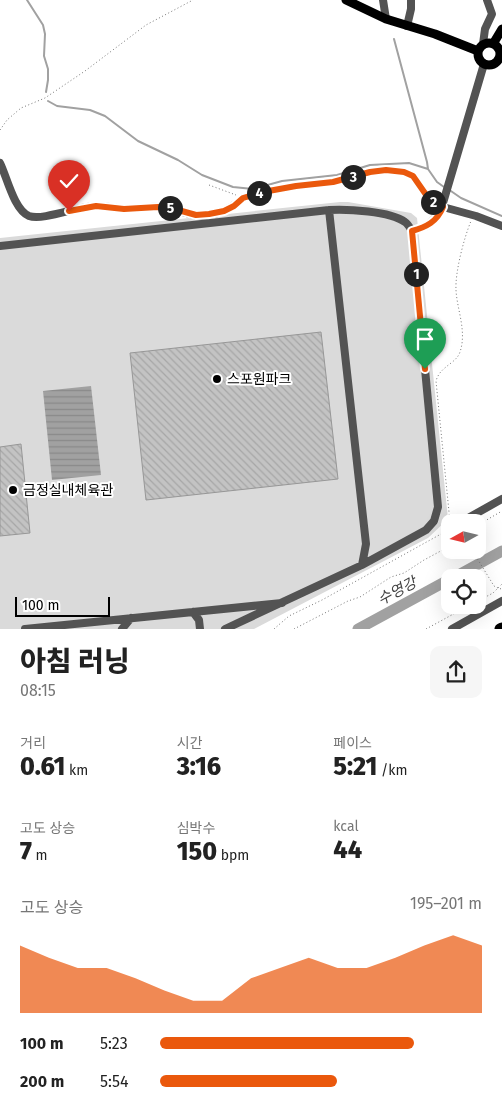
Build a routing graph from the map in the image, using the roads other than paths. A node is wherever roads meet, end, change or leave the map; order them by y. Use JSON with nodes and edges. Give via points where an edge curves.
{"nodes":[{"id":1,"x":346,"y":0,"type":"edge"},
{"id":2,"x":383,"y":0,"type":"edge"},
{"id":3,"x":411,"y":0,"type":"edge"},
{"id":4,"x":487,"y":0,"type":"edge"},
{"id":5,"x":386,"y":19,"type":"junction"},
{"id":6,"x":407,"y":26,"type":"junction"},
{"id":7,"x":502,"y":29,"type":"edge"},
{"id":8,"x":494,"y":44,"type":"junction"},
{"id":9,"x":480,"y":48,"type":"junction"},
{"id":10,"x":501,"y":58,"type":"edge"},
{"id":11,"x":484,"y":64,"type":"junction"},
{"id":12,"x":0,"y":164,"type":"edge"},
{"id":13,"x":243,"y":198,"type":"road end"},
{"id":14,"x":443,"y":205,"type":"junction"},
{"id":15,"x":329,"y":210,"type":"junction"},
{"id":16,"x":502,"y":226,"type":"edge"},
{"id":17,"x":412,"y":231,"type":"junction"},
{"id":18,"x":0,"y":246,"type":"edge"},
{"id":19,"x":502,"y":499,"type":"edge"},
{"id":20,"x":475,"y":514,"type":"edge"},
{"id":21,"x":362,"y":565,"type":"junction"},
{"id":22,"x":502,"y":601,"type":"edge"},
{"id":23,"x":282,"y":603,"type":"junction"},
{"id":24,"x":193,"y":612,"type":"junction"},
{"id":25,"x":131,"y":618,"type":"junction"},
{"id":26,"x":25,"y":629,"type":"edge"},
{"id":27,"x":122,"y":629,"type":"edge"},
{"id":28,"x":200,"y":629,"type":"edge"},
{"id":29,"x":225,"y":629,"type":"edge"},
{"id":30,"x":452,"y":629,"type":"edge"}],
"edges":[{"from":1,"to":5,"type":"main road"},
{"from":2,"to":5,"type":"street"},
{"from":3,"to":6,"type":"street"},
{"from":4,"to":9,"type":"street","via":[[492,14]]},
{"from":5,"to":6,"type":"main road"},
{"from":6,"to":9,"type":"main road"},
{"from":7,"to":8,"type":"main road"},
{"from":8,"to":9,"type":"main road","via":[[488,43]]},
{"from":8,"to":10,"type":"main road"},
{"from":9,"to":11,"type":"main road","via":[[479,59]]},
{"from":10,"to":11,"type":"main road","via":[[492,65]]},
{"from":11,"to":14,"type":"street"},
{"from":12,"to":13,"type":"street","via":[[18,207],[31,217],[96,206],[124,209],[158,207],[196,215],[209,214],[224,211]]},
{"from":14,"to":16,"type":"street"},
{"from":14,"to":17,"type":"street","via":[[431,223]]},
{"from":15,"to":17,"type":"street","via":[[380,214],[403,220]]},
{"from":15,"to":18,"type":"street"},
{"from":15,"to":21,"type":"street","via":[[366,544]]},
{"from":17,"to":21,"type":"street","via":[[438,507],[434,521],[426,530]]},
{"from":19,"to":20,"type":"street"},
{"from":21,"to":23,"type":"street"},
{"from":22,"to":30,"type":"street"},
{"from":23,"to":24,"type":"street"},
{"from":23,"to":29,"type":"street"},
{"from":24,"to":25,"type":"street"},
{"from":24,"to":28,"type":"street","via":[[199,620]]},
{"from":25,"to":26,"type":"street"},
{"from":25,"to":27,"type":"street"}]}
